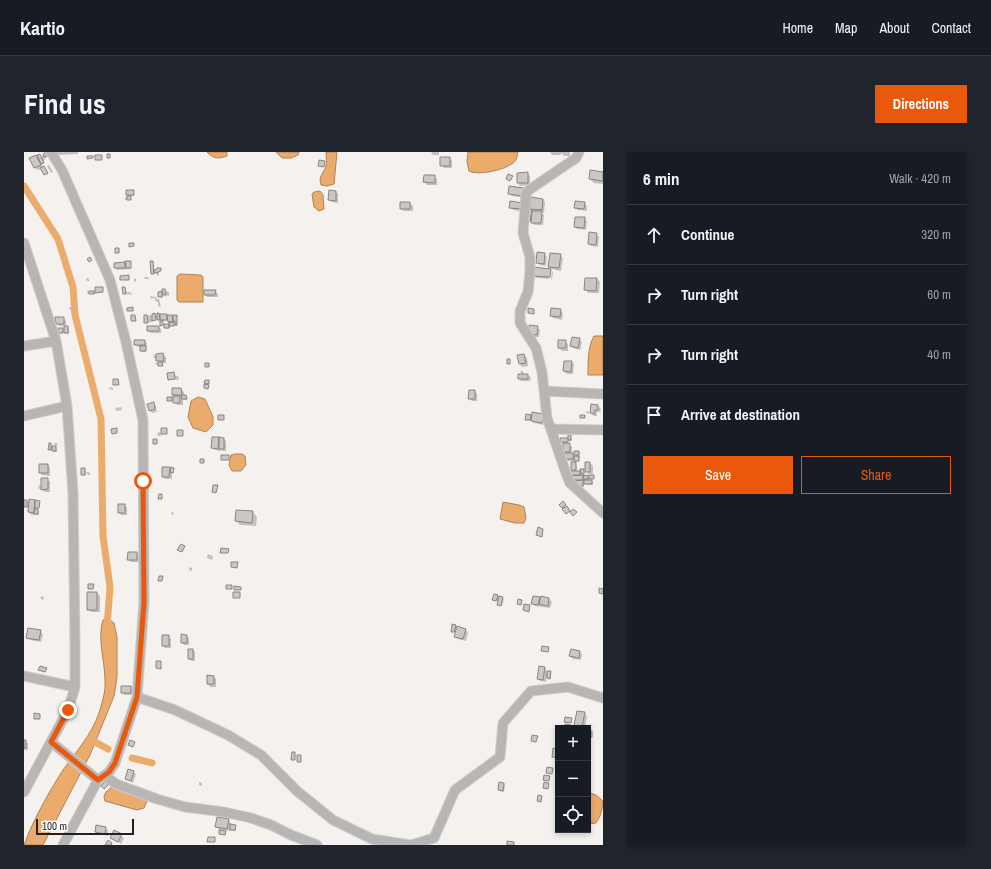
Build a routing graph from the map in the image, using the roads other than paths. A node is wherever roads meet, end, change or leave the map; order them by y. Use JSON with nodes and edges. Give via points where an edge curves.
{"nodes":[{"id":1,"x":51,"y":152,"type":"edge"},
{"id":2,"x":579,"y":152,"type":"edge"},
{"id":3,"x":24,"y":243,"type":"edge"},
{"id":4,"x":56,"y":341,"type":"junction"},
{"id":5,"x":24,"y":346,"type":"edge"},
{"id":6,"x":544,"y":391,"type":"junction"},
{"id":7,"x":603,"y":394,"type":"edge"},
{"id":8,"x":67,"y":406,"type":"junction"},
{"id":9,"x":24,"y":416,"type":"edge"},
{"id":10,"x":552,"y":430,"type":"junction"},
{"id":11,"x":603,"y":430,"type":"edge"},
{"id":12,"x":603,"y":513,"type":"edge"},
{"id":13,"x":24,"y":676,"type":"edge"},
{"id":14,"x":75,"y":687,"type":"junction"},
{"id":15,"x":137,"y":697,"type":"junction"},
{"id":16,"x":603,"y":698,"type":"edge"},
{"id":17,"x":51,"y":742,"type":"junction"},
{"id":18,"x":102,"y":778,"type":"junction"},
{"id":19,"x":24,"y":792,"type":"edge"},
{"id":20,"x":63,"y":845,"type":"edge"},
{"id":21,"x":317,"y":845,"type":"edge"},
{"id":22,"x":411,"y":845,"type":"edge"}],
"edges":[{"from":1,"to":15,"type":"street","via":[[62,170],[110,280],[142,420],[144,602]]},
{"from":2,"to":6,"type":"street","via":[[576,158],[526,194],[523,233],[530,257],[530,272],[528,292],[520,311],[520,323],[536,348]]},
{"from":3,"to":4,"type":"street"},
{"from":4,"to":5,"type":"street"},
{"from":4,"to":8,"type":"street"},
{"from":6,"to":7,"type":"street"},
{"from":6,"to":10,"type":"street","via":[[547,418]]},
{"from":8,"to":9,"type":"street"},
{"from":8,"to":14,"type":"street","via":[[73,493]]},
{"from":10,"to":11,"type":"street"},
{"from":10,"to":12,"type":"street","via":[[570,483]]},
{"from":13,"to":14,"type":"street"},
{"from":14,"to":17,"type":"street","via":[[68,710]]},
{"from":15,"to":18,"type":"street","via":[[115,763]]},
{"from":15,"to":22,"type":"street","via":[[175,710],[228,735],[261,755],[297,791],[333,820],[372,838]]},
{"from":16,"to":22,"type":"street","via":[[568,687],[531,691],[504,723],[500,757],[454,790],[434,838]]},
{"from":17,"to":18,"type":"street"},
{"from":17,"to":19,"type":"street"},
{"from":18,"to":20,"type":"street"},
{"from":18,"to":21,"type":"street","via":[[185,807],[224,812],[271,824]]}]}
